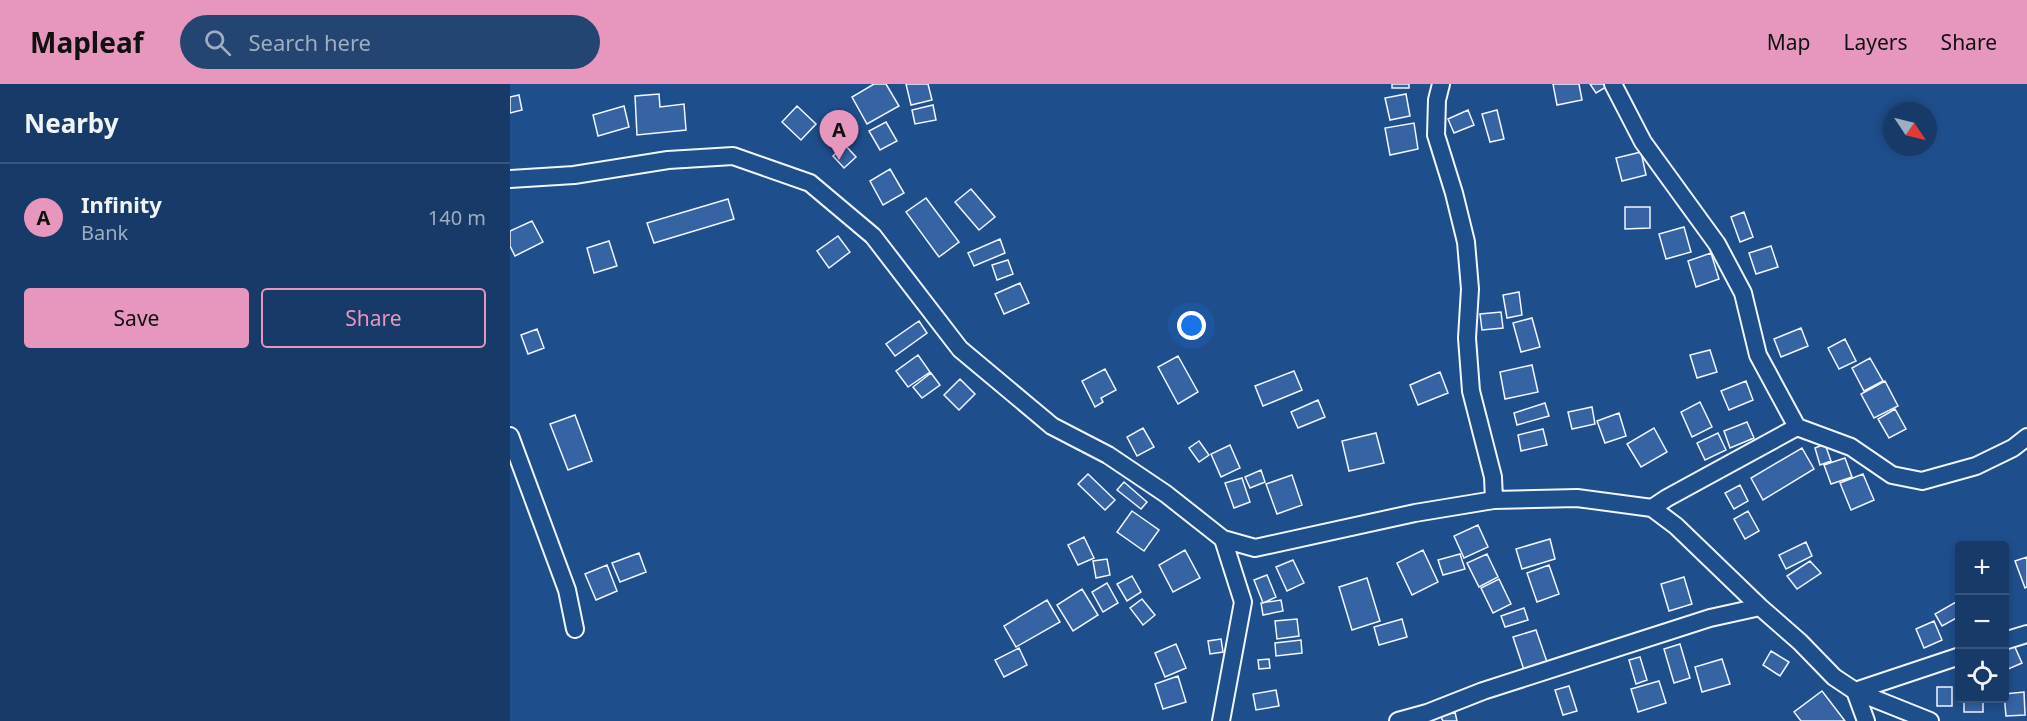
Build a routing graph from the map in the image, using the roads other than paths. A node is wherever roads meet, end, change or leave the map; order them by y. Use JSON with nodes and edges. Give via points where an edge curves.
{"nodes":[{"id":1,"x":1441,"y":84,"type":"edge"},
{"id":2,"x":1613,"y":84,"type":"edge"},
{"id":3,"x":510,"y":179,"type":"edge"},
{"id":4,"x":1797,"y":427,"type":"junction"},
{"id":5,"x":510,"y":436,"type":"edge"},
{"id":6,"x":2027,"y":437,"type":"edge"},
{"id":7,"x":1494,"y":500,"type":"junction"},
{"id":8,"x":1652,"y":508,"type":"junction"},
{"id":9,"x":1223,"y":539,"type":"junction"},
{"id":10,"x":1760,"y":607,"type":"junction"},
{"id":11,"x":576,"y":629,"type":"dead end"},
{"id":12,"x":2027,"y":634,"type":"edge"},
{"id":13,"x":2009,"y":639,"type":"edge"},
{"id":14,"x":1955,"y":657,"type":"edge"},
{"id":15,"x":1855,"y":690,"type":"junction"},
{"id":16,"x":1221,"y":721,"type":"edge"},
{"id":17,"x":1398,"y":721,"type":"edge"},
{"id":18,"x":1866,"y":721,"type":"edge"},
{"id":19,"x":1930,"y":721,"type":"edge"}],
"edges":[{"from":1,"to":7,"type":"street","via":[[1436,135],[1466,242],[1471,391],[1494,477]]},
{"from":2,"to":4,"type":"street","via":[[1643,142],[1717,244],[1743,293],[1758,356]]},
{"from":3,"to":9,"type":"street","via":[[733,156],[810,183],[873,236],[960,349],[1052,426],[1108,455]]},
{"from":4,"to":6,"type":"street","via":[[1851,447],[1892,475],[1922,481],[1976,466]]},
{"from":4,"to":8,"type":"street"},
{"from":5,"to":11,"type":"street","via":[[567,590]]},
{"from":7,"to":8,"type":"street","via":[[1577,498]]},
{"from":7,"to":9,"type":"street","via":[[1255,548]]},
{"from":8,"to":10,"type":"street"},
{"from":9,"to":16,"type":"street","via":[[1243,602]]},
{"from":10,"to":15,"type":"street","via":[[1834,677]]},
{"from":10,"to":17,"type":"street","via":[[1710,618]]},
{"from":12,"to":13,"type":"street"},
{"from":14,"to":15,"type":"street"},
{"from":15,"to":18,"type":"street"},
{"from":15,"to":19,"type":"street"}]}
